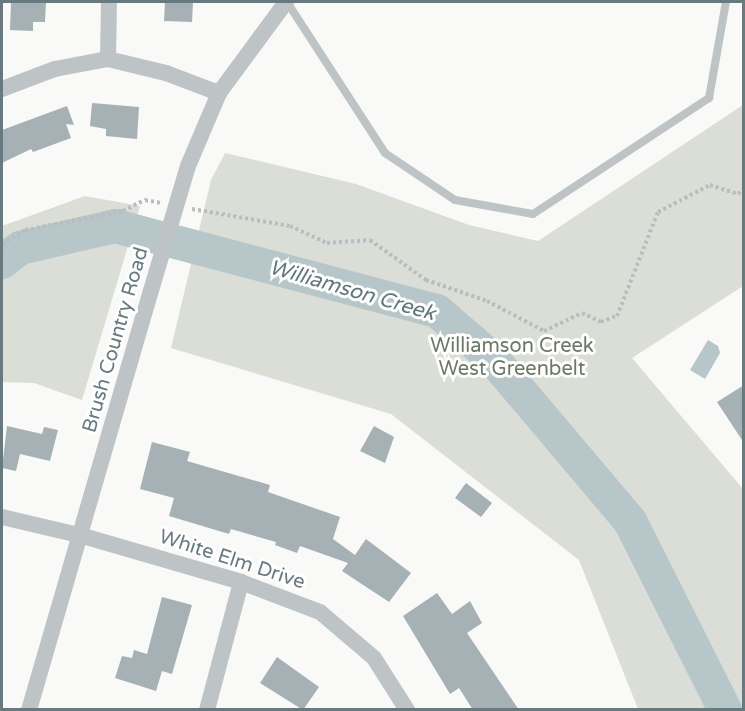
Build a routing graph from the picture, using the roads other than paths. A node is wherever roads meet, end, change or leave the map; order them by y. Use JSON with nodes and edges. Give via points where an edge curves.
{"nodes":[{"id":1,"x":109,"y":2,"type":"edge"},
{"id":2,"x":287,"y":2,"type":"edge"},
{"id":3,"x":726,"y":2,"type":"edge"},
{"id":4,"x":108,"y":59,"type":"junction"},
{"id":5,"x":2,"y":89,"type":"edge"},
{"id":6,"x":219,"y":93,"type":"junction"},
{"id":7,"x":2,"y":517,"type":"edge"},
{"id":8,"x":83,"y":536,"type":"junction"},
{"id":9,"x":241,"y":582,"type":"junction"},
{"id":10,"x":29,"y":710,"type":"edge"},
{"id":11,"x":207,"y":710,"type":"edge"},
{"id":12,"x":407,"y":710,"type":"edge"}],
"edges":[{"from":1,"to":4,"type":"street"},
{"from":2,"to":3,"type":"lane","via":[[385,153],[455,200],[533,214],[709,98]]},
{"from":2,"to":6,"type":"street","name":"Brush Country Road"},
{"from":4,"to":5,"type":"street","via":[[55,69]]},
{"from":4,"to":6,"type":"street","via":[[166,73]]},
{"from":6,"to":8,"type":"street","name":"Brush Country Road","bridge":true,"via":[[188,166]]},
{"from":7,"to":8,"type":"street","name":"White Elm Drive"},
{"from":8,"to":9,"type":"street","name":"White Elm Drive"},
{"from":8,"to":10,"type":"street","name":"Brush Country Road"},
{"from":9,"to":11,"type":"street"},
{"from":9,"to":12,"type":"street","name":"White Elm Drive","via":[[320,612],[351,635],[374,658]]}]}
